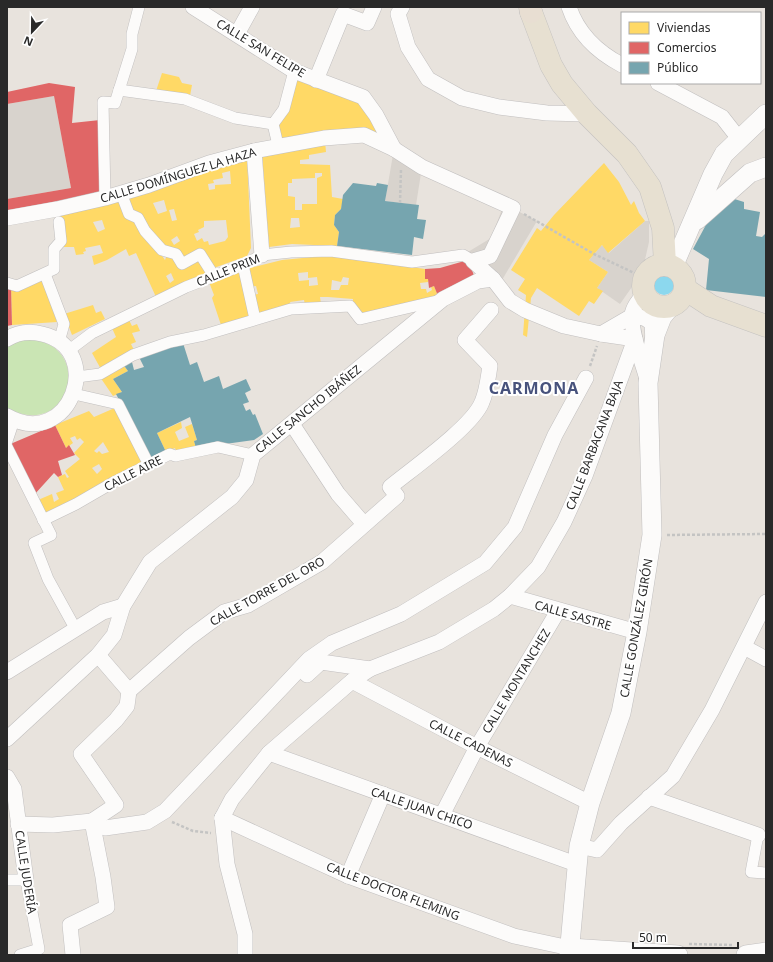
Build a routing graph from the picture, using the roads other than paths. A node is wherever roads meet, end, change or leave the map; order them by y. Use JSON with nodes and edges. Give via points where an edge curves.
{"nodes":[{"id":1,"x":139,"y":7,"type":"edge"},
{"id":2,"x":193,"y":7,"type":"edge"},
{"id":3,"x":252,"y":7,"type":"edge"},
{"id":4,"x":374,"y":7,"type":"edge"},
{"id":5,"x":402,"y":7,"type":"edge"},
{"id":6,"x":570,"y":7,"type":"edge"},
{"id":7,"x":531,"y":10,"type":"edge"},
{"id":8,"x":237,"y":34,"type":"junction"},
{"id":9,"x":621,"y":64,"type":"edge"},
{"id":10,"x":294,"y":71,"type":"junction"},
{"id":11,"x":316,"y":80,"type":"junction"},
{"id":12,"x":660,"y":84,"type":"edge"},
{"id":13,"x":119,"y":90,"type":"junction"},
{"id":14,"x":587,"y":114,"type":"junction"},
{"id":15,"x":766,"y":114,"type":"edge"},
{"id":16,"x":273,"y":124,"type":"junction"},
{"id":17,"x":740,"y":140,"type":"junction"},
{"id":18,"x":278,"y":145,"type":"junction"},
{"id":19,"x":254,"y":150,"type":"junction"},
{"id":20,"x":398,"y":152,"type":"junction"},
{"id":21,"x":766,"y":167,"type":"edge"},
{"id":22,"x":121,"y":193,"type":"junction"},
{"id":23,"x":105,"y":198,"type":"junction"},
{"id":24,"x":58,"y":215,"type":"junction"},
{"id":25,"x":7,"y":218,"type":"edge"},
{"id":26,"x":693,"y":224,"type":"junction"},
{"id":27,"x":262,"y":255,"type":"junction"},
{"id":28,"x":473,"y":261,"type":"junction"},
{"id":29,"x":243,"y":266,"type":"junction"},
{"id":30,"x":669,"y":266,"type":"junction"},
{"id":31,"x":45,"y":274,"type":"junction"},
{"id":32,"x":214,"y":276,"type":"junction"},
{"id":33,"x":493,"y":279,"type":"junction"},
{"id":34,"x":7,"y":283,"type":"edge"},
{"id":35,"x":644,"y":286,"type":"junction"},
{"id":36,"x":685,"y":289,"type":"junction"},
{"id":37,"x":443,"y":299,"type":"junction"},
{"id":38,"x":671,"y":306,"type":"junction"},
{"id":39,"x":490,"y":310,"type":"dead end"},
{"id":40,"x":632,"y":316,"type":"junction"},
{"id":41,"x":255,"y":319,"type":"junction"},
{"id":42,"x":766,"y":326,"type":"edge"},
{"id":43,"x":601,"y":334,"type":"junction"},
{"id":44,"x":7,"y":339,"type":"edge"},
{"id":45,"x":635,"y":339,"type":"junction"},
{"id":46,"x":64,"y":347,"type":"junction"},
{"id":47,"x":653,"y":349,"type":"junction"},
{"id":48,"x":77,"y":377,"type":"junction"},
{"id":49,"x":586,"y":378,"type":"road end"},
{"id":50,"x":648,"y":383,"type":"junction"},
{"id":51,"x":74,"y":394,"type":"junction"},
{"id":52,"x":11,"y":418,"type":"edge"},
{"id":53,"x":292,"y":424,"type":"junction"},
{"id":54,"x":7,"y":441,"type":"edge"},
{"id":55,"x":7,"y":448,"type":"edge"},
{"id":56,"x":253,"y":455,"type":"junction"},
{"id":57,"x":10,"y":462,"type":"edge"},
{"id":58,"x":149,"y":465,"type":"junction"},
{"id":59,"x":43,"y":520,"type":"junction"},
{"id":60,"x":364,"y":524,"type":"junction"},
{"id":61,"x":510,"y":596,"type":"junction"},
{"id":62,"x":766,"y":602,"type":"edge"},
{"id":63,"x":123,"y":606,"type":"junction"},
{"id":64,"x":558,"y":611,"type":"junction"},
{"id":65,"x":75,"y":628,"type":"junction"},
{"id":66,"x":637,"y":632,"type":"junction"},
{"id":67,"x":744,"y":647,"type":"junction"},
{"id":68,"x":98,"y":655,"type":"junction"},
{"id":69,"x":766,"y":659,"type":"edge"},
{"id":70,"x":370,"y":669,"type":"junction"},
{"id":71,"x":7,"y":672,"type":"edge"},
{"id":72,"x":352,"y":681,"type":"junction"},
{"id":73,"x":129,"y":690,"type":"junction"},
{"id":74,"x":7,"y":738,"type":"edge"},
{"id":75,"x":477,"y":747,"type":"junction"},
{"id":76,"x":221,"y":752,"type":"junction"},
{"id":77,"x":268,"y":753,"type":"junction"},
{"id":78,"x":7,"y":777,"type":"edge"},
{"id":79,"x":382,"y":794,"type":"junction"},
{"id":80,"x":650,"y":797,"type":"junction"},
{"id":81,"x":590,"y":803,"type":"junction"},
{"id":82,"x":442,"y":815,"type":"junction"},
{"id":83,"x":222,"y":818,"type":"junction"},
{"id":84,"x":92,"y":821,"type":"junction"},
{"id":85,"x":18,"y":824,"type":"junction"},
{"id":86,"x":758,"y":835,"type":"joint"},
{"id":87,"x":579,"y":846,"type":"junction"},
{"id":88,"x":576,"y":864,"type":"junction"},
{"id":89,"x":766,"y":873,"type":"edge"},
{"id":90,"x":348,"y":876,"type":"junction"},
{"id":91,"x":7,"y":880,"type":"edge"},
{"id":92,"x":26,"y":880,"type":"junction"},
{"id":93,"x":570,"y":951,"type":"edge"},
{"id":94,"x":766,"y":952,"type":"edge"},
{"id":95,"x":20,"y":955,"type":"edge"},
{"id":96,"x":73,"y":955,"type":"edge"},
{"id":97,"x":245,"y":955,"type":"edge"},
{"id":98,"x":678,"y":955,"type":"edge"},
{"id":99,"x":746,"y":955,"type":"edge"}],
"edges":[{"from":1,"to":13,"type":"street","via":[[132,34],[132,50]]},
{"from":2,"to":8,"type":"street","name":"CALLE SAN FELIPE"},
{"from":3,"to":8,"type":"street"},
{"from":4,"to":11,"type":"street","via":[[367,23],[343,14]]},
{"from":5,"to":14,"type":"street","via":[[398,14],[408,47],[428,79],[462,98],[499,107],[547,113]]},
{"from":6,"to":9,"type":"street","via":[[574,20],[590,44]]},
{"from":7,"to":14,"type":"main road","via":[[551,65],[562,84]]},
{"from":8,"to":10,"type":"street","name":"CALLE SAN FELIPE"},
{"from":10,"to":11,"type":"street","name":"CALLE SAN FELIPE"},
{"from":10,"to":16,"type":"street","via":[[284,109]]},
{"from":11,"to":20,"type":"street","name":"CALLE SAN FELIPE","via":[[363,97]]},
{"from":12,"to":17,"type":"street","via":[[722,117]]},
{"from":13,"to":16,"type":"street","via":[[185,99],[235,118]]},
{"from":13,"to":23,"type":"street","via":[[116,103],[103,102]]},
{"from":14,"to":30,"type":"main road","via":[[627,154],[650,187],[663,228]]},
{"from":15,"to":17,"type":"street"},
{"from":16,"to":18,"type":"street"},
{"from":17,"to":26,"type":"street","via":[[724,154],[716,167]]},
{"from":18,"to":19,"type":"street","name":"CALLE DOMÍNGUEZ LA HAZA"},
{"from":18,"to":20,"type":"street","name":"CALLE DOMÍNGUEZ LA HAZA","via":[[364,135]]},
{"from":19,"to":22,"type":"street","name":"CALLE DOMÍNGUEZ LA HAZA","via":[[209,162]]},
{"from":19,"to":27,"type":"street"},
{"from":20,"to":28,"type":"street","name":"CALLE DOMÍNGUEZ LA HAZA","via":[[422,167],[513,208],[490,256]]},
{"from":21,"to":26,"type":"street","via":[[750,173]]},
{"from":22,"to":23,"type":"street","name":"CALLE DOMÍNGUEZ LA HAZA"},
{"from":22,"to":32,"type":"street","via":[[129,214],[138,218],[145,231],[162,250],[176,254],[182,264],[200,254]]},
{"from":23,"to":24,"type":"street","name":"CALLE DOMÍNGUEZ LA HAZA"},
{"from":24,"to":25,"type":"street","name":"CALLE DOMÍNGUEZ LA HAZA"},
{"from":24,"to":31,"type":"street","via":[[61,241],[54,249],[54,269]]},
{"from":26,"to":30,"type":"street"},
{"from":27,"to":28,"type":"street","name":"CALLE PRIM","via":[[331,251],[412,262],[463,254]]},
{"from":27,"to":29,"type":"street","name":"CALLE PRIM"},
{"from":28,"to":33,"type":"street"},
{"from":29,"to":32,"type":"street","name":"CALLE PRIM"},
{"from":29,"to":41,"type":"street"},
{"from":30,"to":35,"type":"main road","via":[[653,268]]},
{"from":30,"to":36,"type":"main road","via":[[683,276]]},
{"from":31,"to":34,"type":"street","via":[[17,286]]},
{"from":31,"to":46,"type":"street","via":[[64,324]]},
{"from":32,"to":46,"type":"street","name":"CALLE PRIM","via":[[186,287]]},
{"from":33,"to":37,"type":"street","name":"CALLE SANCHO IBÁÑEZ","via":[[478,281]]},
{"from":33,"to":43,"type":"street","via":[[510,301],[529,312],[564,326]]},
{"from":35,"to":38,"type":"main road","via":[[652,304]]},
{"from":35,"to":40,"type":"street"},
{"from":36,"to":38,"type":"main road","via":[[680,300]]},
{"from":36,"to":42,"type":"main road","via":[[711,306]]},
{"from":37,"to":41,"type":"street","via":[[360,319],[350,306],[291,309]]},
{"from":37,"to":53,"type":"street","name":"CALLE SANCHO IBÁÑEZ"},
{"from":38,"to":47,"type":"street","name":"CALLE GONZÁLEZ GIRÓN","via":[[662,317]]},
{"from":39,"to":60,"type":"street","name":"CALLE TORRE DEL ORO","via":[[465,340],[490,366],[482,403],[475,414],[451,438],[390,487],[397,496]]},
{"from":40,"to":43,"type":"street"},
{"from":40,"to":45,"type":"street"},
{"from":40,"to":47,"type":"street","via":[[644,318],[652,324]]},
{"from":41,"to":48,"type":"street","via":[[133,355],[100,374]]},
{"from":43,"to":45,"type":"street"},
{"from":44,"to":46,"type":"street","via":[[21,333],[35,332],[48,335]]},
{"from":45,"to":50,"type":"street"},
{"from":45,"to":61,"type":"street","name":"CALLE BARBACANA BAJA","via":[[584,476],[564,522],[538,567]]},
{"from":46,"to":48,"type":"street","via":[[74,364]]},
{"from":47,"to":50,"type":"street","name":"CALLE GONZÁLEZ GIRÓN"},
{"from":48,"to":51,"type":"street"},
{"from":49,"to":76,"type":"street","via":[[555,435],[515,527],[485,562],[401,614],[332,643],[309,659]]},
{"from":50,"to":66,"type":"street","name":"CALLE GONZÁLEZ GIRÓN","via":[[652,535]]},
{"from":51,"to":52,"type":"street","via":[[67,406],[56,416],[43,422],[29,423]]},
{"from":51,"to":58,"type":"street","via":[[118,404]]},
{"from":52,"to":54,"type":"street"},
{"from":53,"to":56,"type":"street","name":"CALLE SANCHO IBÁÑEZ"},
{"from":53,"to":60,"type":"street","via":[[338,494]]},
{"from":55,"to":57,"type":"street"},
{"from":56,"to":58,"type":"street","name":"CALLE AIRE","via":[[218,447],[175,456],[170,454]]},
{"from":56,"to":63,"type":"street","name":"CALLE SANCHO IBÁÑEZ","via":[[246,480],[232,497],[150,562]]},
{"from":57,"to":59,"type":"street"},
{"from":58,"to":59,"type":"street","name":"CALLE AIRE"},
{"from":59,"to":65,"type":"street","via":[[51,535],[34,543],[48,579]]},
{"from":60,"to":73,"type":"street","name":"CALLE TORRE DEL ORO","via":[[322,562],[248,605],[224,612],[189,638]]},
{"from":61,"to":64,"type":"street","name":"CALLE SASTRE"},
{"from":61,"to":70,"type":"street","name":"CALLE BARBACANA BAJA","via":[[494,609],[439,642]]},
{"from":62,"to":67,"type":"street"},
{"from":63,"to":65,"type":"street","via":[[104,612]]},
{"from":63,"to":68,"type":"street","name":"CALLE SANCHO IBÁÑEZ","via":[[114,635]]},
{"from":64,"to":66,"type":"street","name":"CALLE SASTRE"},
{"from":64,"to":75,"type":"street","name":"CALLE MONTANCHEZ"},
{"from":65,"to":71,"type":"street","via":[[62,639]]},
{"from":66,"to":81,"type":"street","name":"CALLE GONZÁLEZ GIRÓN","via":[[621,713]]},
{"from":67,"to":69,"type":"street"},
{"from":67,"to":80,"type":"street","via":[[712,710],[673,776]]},
{"from":68,"to":73,"type":"street"},
{"from":68,"to":74,"type":"street","name":"CALLE SANCHO IBÁÑEZ"},
{"from":70,"to":72,"type":"street","name":"CALLE BARBACANA BAJA"},
{"from":70,"to":76,"type":"street","via":[[322,662],[286,694],[247,735]]},
{"from":72,"to":75,"type":"street","name":"CALLE CADENAS"},
{"from":72,"to":77,"type":"street","name":"CALLE BARBACANA BAJA"},
{"from":73,"to":84,"type":"street","via":[[127,706],[81,754],[116,805]]},
{"from":75,"to":81,"type":"street","name":"CALLE CADENAS"},
{"from":75,"to":82,"type":"street","name":"CALLE MONTANCHEZ"},
{"from":76,"to":84,"type":"street","via":[[165,811],[147,822],[105,828]]},
{"from":77,"to":79,"type":"street","name":"CALLE JUAN CHICO"},
{"from":77,"to":83,"type":"street","name":"CALLE BARBACANA BAJA","via":[[232,799]]},
{"from":78,"to":85,"type":"street","name":"CALLE JUDERÍA","via":[[14,789]]},
{"from":79,"to":82,"type":"street","name":"CALLE JUAN CHICO"},
{"from":79,"to":90,"type":"street"},
{"from":80,"to":86,"type":"street"},
{"from":80,"to":87,"type":"street","via":[[596,850]]},
{"from":81,"to":87,"type":"street","name":"CALLE GONZÁLEZ GIRÓN"},
{"from":82,"to":88,"type":"street","name":"CALLE JUAN CHICO"},
{"from":83,"to":90,"type":"street","name":"CALLE DOCTOR FLEMING"},
{"from":83,"to":97,"type":"street","via":[[227,864],[245,934]]},
{"from":84,"to":85,"type":"street","via":[[53,825]]},
{"from":84,"to":96,"type":"street","via":[[107,907],[70,925]]},
{"from":85,"to":92,"type":"street","name":"CALLE JUDERÍA"},
{"from":86,"to":89,"type":"street","via":[[751,872]]},
{"from":87,"to":88,"type":"street","name":"CALLE GONZÁLEZ GIRÓN"},
{"from":88,"to":93,"type":"street","name":"CALLE GONZÁLEZ GIRÓN"},
{"from":90,"to":93,"type":"street","name":"CALLE DOCTOR FLEMING","via":[[514,936]]},
{"from":91,"to":92,"type":"street"},
{"from":92,"to":95,"type":"street","name":"CALLE JUDERÍA","via":[[39,949]]},
{"from":93,"to":98,"type":"street"},
{"from":94,"to":99,"type":"street"}]}
